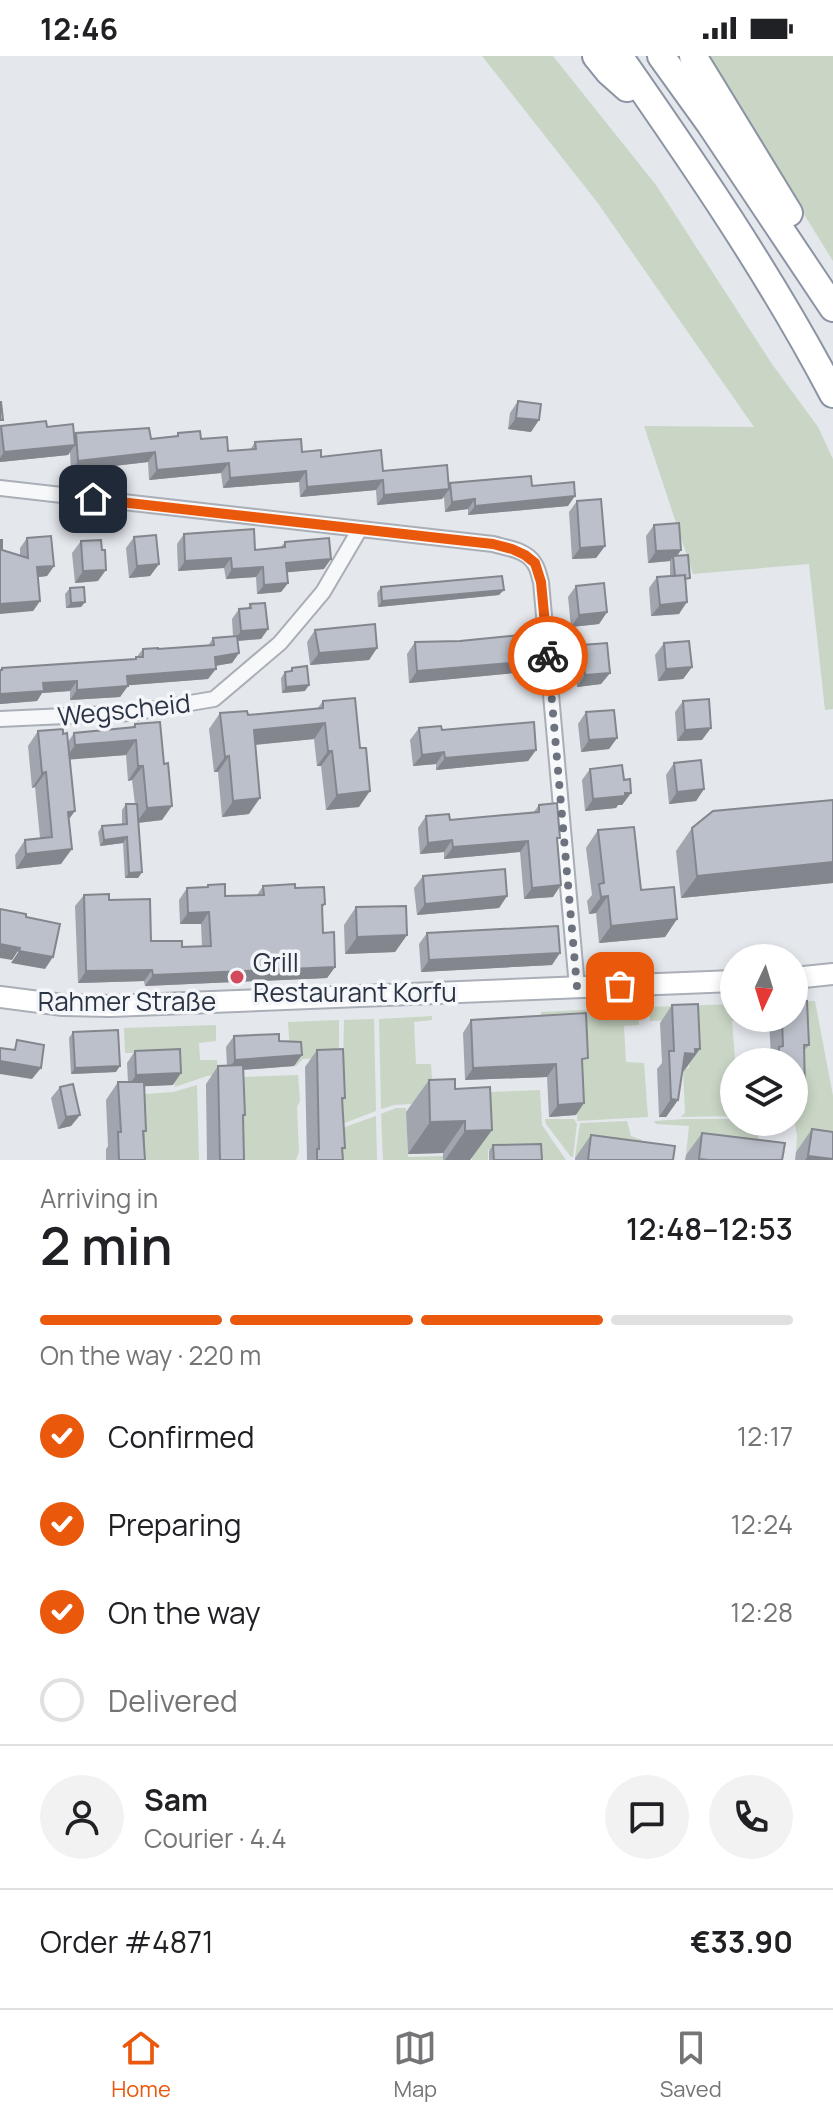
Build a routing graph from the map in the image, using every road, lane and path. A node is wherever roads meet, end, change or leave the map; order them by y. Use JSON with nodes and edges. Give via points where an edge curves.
{"nodes":[{"id":1,"x":596,"y":56,"type":"edge"},
{"id":2,"x":619,"y":56,"type":"edge"},
{"id":3,"x":661,"y":56,"type":"edge"},
{"id":4,"x":693,"y":56,"type":"edge"},
{"id":5,"x":668,"y":126,"type":"junction"},
{"id":6,"x":833,"y":293,"type":"edge"},
{"id":7,"x":833,"y":308,"type":"edge"},
{"id":8,"x":833,"y":394,"type":"edge"},
{"id":9,"x":0,"y":488,"type":"edge"},
{"id":10,"x":360,"y":529,"type":"junction"},
{"id":11,"x":0,"y":719,"type":"edge"},
{"id":12,"x":833,"y":974,"type":"edge"},
{"id":13,"x":808,"y":977,"type":"edge"},
{"id":14,"x":720,"y":982,"type":"edge"},
{"id":15,"x":577,"y":987,"type":"junction"},
{"id":16,"x":0,"y":997,"type":"edge"}],
"edges":[{"from":1,"to":5,"type":"highway"},
{"from":2,"to":5,"type":"highway"},
{"from":3,"to":7,"type":"highway"},
{"from":4,"to":6,"type":"highway"},
{"from":5,"to":8,"type":"highway","via":[[797,326]]},
{"from":9,"to":10,"type":"street"},
{"from":10,"to":11,"type":"street","name":"Wegscheid","via":[[323,592],[280,643],[214,699],[131,713]]},
{"from":10,"to":15,"type":"street","via":[[493,544],[535,563],[541,582]]},
{"from":12,"to":13,"type":"main road"},
{"from":14,"to":15,"type":"main road","name":"Rahmer Straße"},
{"from":15,"to":16,"type":"main road","name":"Rahmer Straße","via":[[111,1006]]}]}
